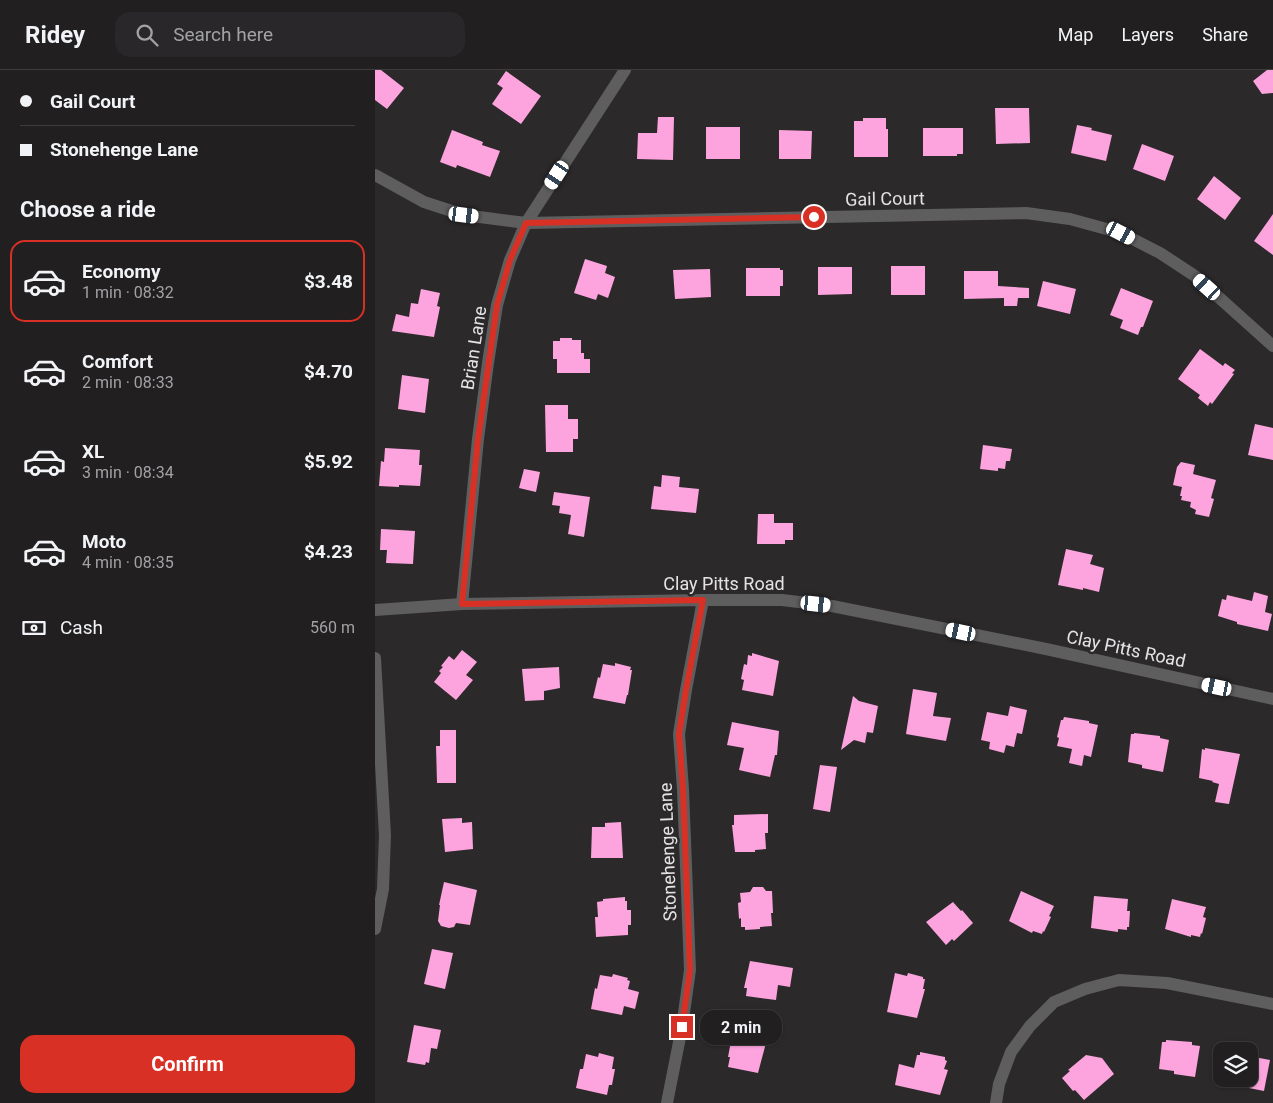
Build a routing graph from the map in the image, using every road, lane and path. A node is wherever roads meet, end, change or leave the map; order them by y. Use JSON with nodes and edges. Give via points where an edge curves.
{"nodes":[{"id":1,"x":625,"y":70,"type":"edge"},
{"id":2,"x":375,"y":176,"type":"edge"},
{"id":3,"x":526,"y":223,"type":"junction"},
{"id":4,"x":1273,"y":346,"type":"edge"},
{"id":5,"x":703,"y":600,"type":"junction"},
{"id":6,"x":462,"y":604,"type":"junction"},
{"id":7,"x":375,"y":610,"type":"edge"},
{"id":8,"x":375,"y":658,"type":"edge"},
{"id":9,"x":1273,"y":699,"type":"edge"},
{"id":10,"x":375,"y":929,"type":"edge"},
{"id":11,"x":1273,"y":1004,"type":"edge"},
{"id":12,"x":667,"y":1103,"type":"edge"},
{"id":13,"x":996,"y":1103,"type":"edge"}],
"edges":[{"from":1,"to":3,"type":"street","name":"Brian Lane"},
{"from":2,"to":3,"type":"street","name":"Gail Court","via":[[425,202],[464,215]]},
{"from":3,"to":4,"type":"street","name":"Gail Court","via":[[1026,214],[1070,219],[1121,233],[1160,253],[1195,276]]},
{"from":3,"to":6,"type":"street","name":"Brian Lane","via":[[510,260],[497,305],[478,439]]},
{"from":5,"to":6,"type":"street","name":"Clay Pitts Road"},
{"from":5,"to":9,"type":"street","name":"Clay Pitts Road","via":[[782,600],[833,606]]},
{"from":5,"to":12,"type":"street","name":"Stonehenge Lane","via":[[679,734],[690,970]]},
{"from":6,"to":7,"type":"street","name":"Clay Pitts Road"},
{"from":8,"to":10,"type":"street","via":[[385,835],[383,889]]},
{"from":11,"to":13,"type":"street","via":[[1167,983],[1119,980],[1085,989],[1054,1002],[1031,1026],[1011,1052]]}]}
